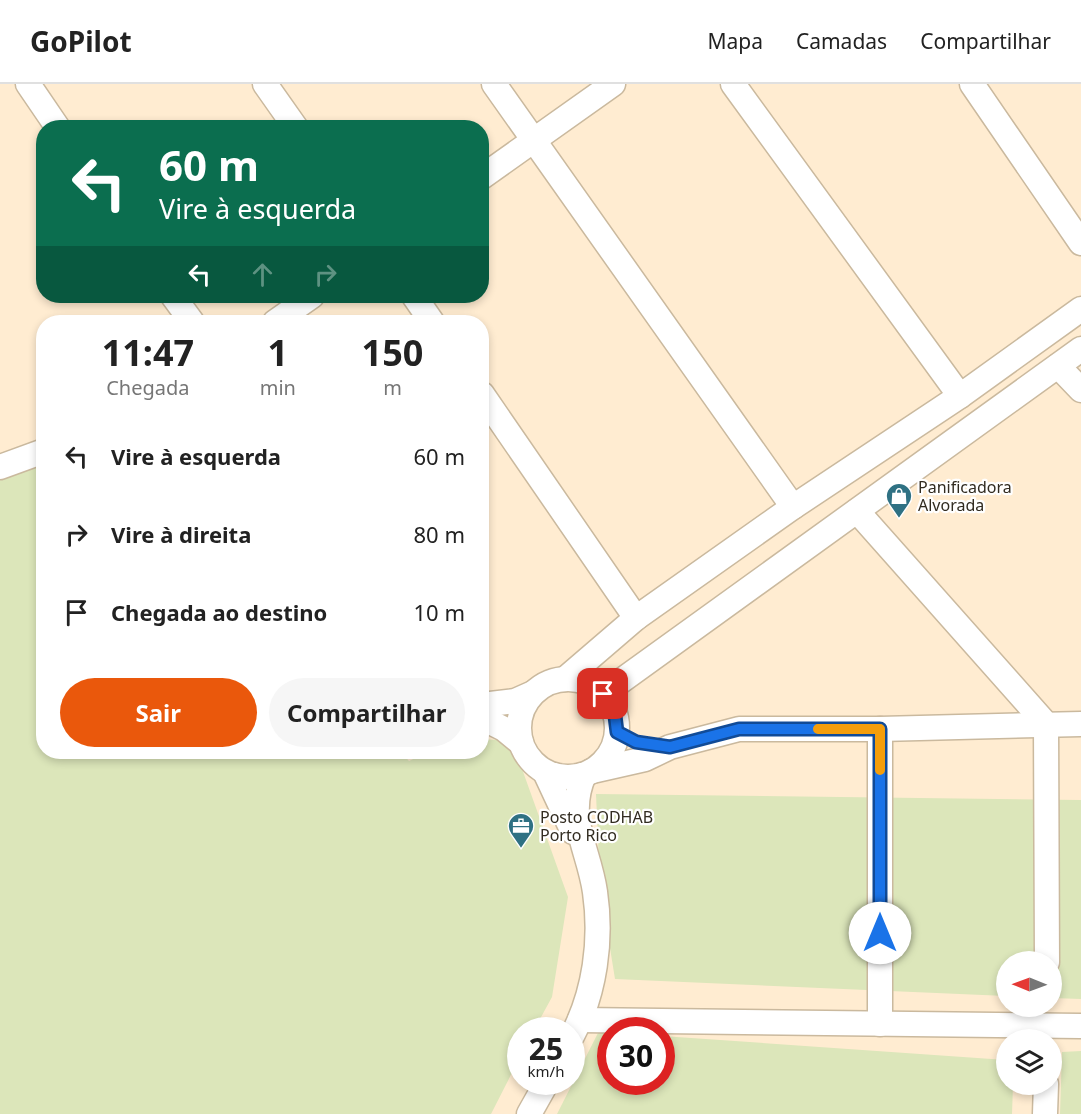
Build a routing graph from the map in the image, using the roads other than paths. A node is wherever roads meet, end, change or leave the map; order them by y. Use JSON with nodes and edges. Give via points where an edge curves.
{"nodes":[{"id":1,"x":28,"y":84,"type":"edge"},
{"id":2,"x":265,"y":84,"type":"edge"},
{"id":3,"x":494,"y":84,"type":"edge"},
{"id":4,"x":613,"y":84,"type":"edge"},
{"id":5,"x":733,"y":84,"type":"edge"},
{"id":6,"x":972,"y":84,"type":"edge"},
{"id":7,"x":53,"y":120,"type":"edge"},
{"id":8,"x":290,"y":120,"type":"edge"},
{"id":9,"x":533,"y":141,"type":"junction"},
{"id":10,"x":489,"y":172,"type":"edge"},
{"id":11,"x":1081,"y":243,"type":"edge"},
{"id":12,"x":302,"y":303,"type":"edge"},
{"id":13,"x":1081,"y":309,"type":"edge"},
{"id":14,"x":285,"y":315,"type":"edge"},
{"id":15,"x":1081,"y":349,"type":"edge"},
{"id":16,"x":1058,"y":366,"type":"junction"},
{"id":17,"x":1081,"y":390,"type":"edge"},
{"id":18,"x":960,"y":396,"type":"junction"},
{"id":19,"x":489,"y":404,"type":"edge"},
{"id":20,"x":36,"y":454,"type":"edge"},
{"id":21,"x":0,"y":467,"type":"edge"},
{"id":22,"x":793,"y":507,"type":"junction"},
{"id":23,"x":856,"y":511,"type":"junction"},
{"id":24,"x":636,"y":618,"type":"junction"},
{"id":25,"x":565,"y":679,"type":"junction"},
{"id":26,"x":533,"y":693,"type":"junction"},
{"id":27,"x":603,"y":694,"type":"junction"},
{"id":28,"x":489,"y":704,"type":"edge"},
{"id":29,"x":489,"y":722,"type":"edge"},
{"id":30,"x":1046,"y":724,"type":"junction"},
{"id":31,"x":1081,"y":724,"type":"edge"},
{"id":32,"x":880,"y":729,"type":"junction"},
{"id":33,"x":617,"y":732,"type":"junction"},
{"id":34,"x":521,"y":743,"type":"junction"},
{"id":35,"x":670,"y":747,"type":"junction"},
{"id":36,"x":545,"y":772,"type":"junction"},
{"id":37,"x":588,"y":773,"type":"junction"},
{"id":38,"x":588,"y":864,"type":"junction"},
{"id":39,"x":1047,"y":951,"type":"edge"},
{"id":40,"x":579,"y":1017,"type":"edge"},
{"id":41,"x":880,"y":1024,"type":"junction"},
{"id":42,"x":1047,"y":1024,"type":"edge"},
{"id":43,"x":1081,"y":1026,"type":"edge"},
{"id":44,"x":585,"y":1028,"type":"edge"},
{"id":45,"x":540,"y":1095,"type":"edge"},
{"id":46,"x":1046,"y":1095,"type":"edge"},
{"id":47,"x":529,"y":1114,"type":"edge"},
{"id":48,"x":1045,"y":1114,"type":"edge"}],
"edges":[{"from":1,"to":7,"type":"street"},
{"from":2,"to":8,"type":"street"},
{"from":3,"to":9,"type":"street"},
{"from":4,"to":9,"type":"street"},
{"from":5,"to":18,"type":"street"},
{"from":6,"to":11,"type":"street"},
{"from":9,"to":10,"type":"street"},
{"from":9,"to":22,"type":"street"},
{"from":12,"to":14,"type":"street"},
{"from":13,"to":18,"type":"street"},
{"from":15,"to":16,"type":"street"},
{"from":16,"to":17,"type":"street"},
{"from":16,"to":23,"type":"street"},
{"from":18,"to":22,"type":"street"},
{"from":19,"to":24,"type":"street"},
{"from":20,"to":21,"type":"street"},
{"from":22,"to":24,"type":"street"},
{"from":23,"to":27,"type":"street"},
{"from":23,"to":30,"type":"street"},
{"from":24,"to":25,"type":"street"},
{"from":25,"to":26,"type":"street","via":[[548,683]]},
{"from":25,"to":27,"type":"street","via":[[589,684]]},
{"from":26,"to":28,"type":"street","via":[[515,701]]},
{"from":26,"to":34,"type":"street","via":[[523,707],[519,724]]},
{"from":27,"to":33,"type":"street","via":[[615,716]]},
{"from":29,"to":34,"type":"street"},
{"from":30,"to":31,"type":"street"},
{"from":30,"to":32,"type":"street"},
{"from":30,"to":39,"type":"street"},
{"from":32,"to":35,"type":"street","via":[[739,729]]},
{"from":32,"to":41,"type":"street"},
{"from":33,"to":35,"type":"street","via":[[636,742]]},
{"from":33,"to":37,"type":"street","via":[[609,752]]},
{"from":34,"to":36,"type":"street","via":[[530,760]]},
{"from":35,"to":37,"type":"street","via":[[645,759]]},
{"from":36,"to":37,"type":"street","via":[[564,778]]},
{"from":36,"to":38,"type":"street"},
{"from":37,"to":38,"type":"street","via":[[575,794]]},
{"from":38,"to":40,"type":"street","via":[[595,891],[595,967]]},
{"from":41,"to":42,"type":"street"},
{"from":41,"to":44,"type":"street"},
{"from":42,"to":43,"type":"street"},
{"from":45,"to":47,"type":"street"},
{"from":46,"to":48,"type":"street"}]}
